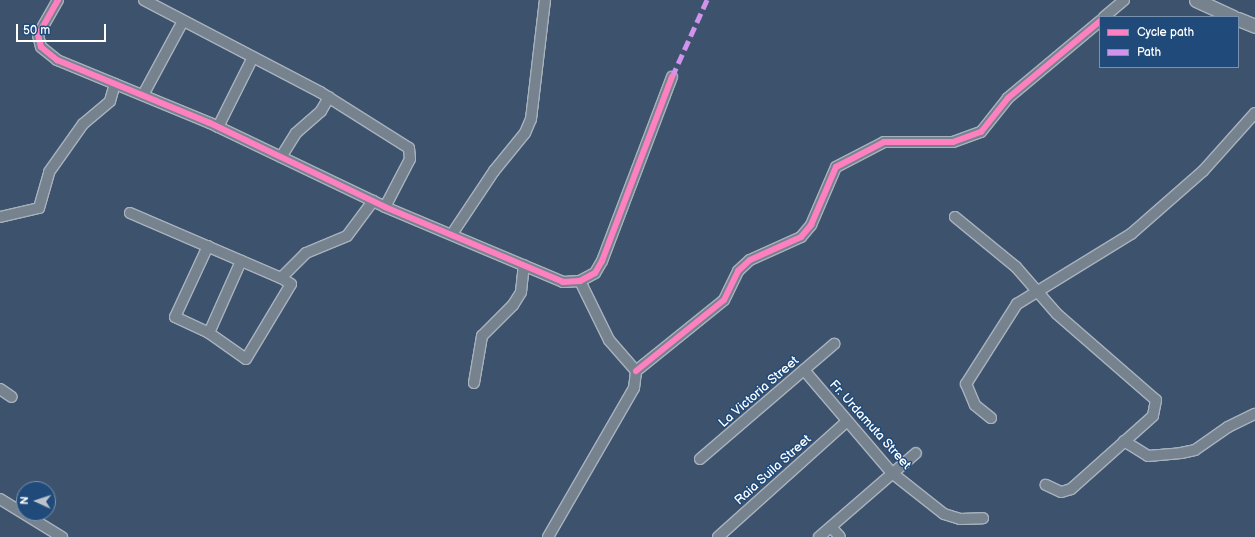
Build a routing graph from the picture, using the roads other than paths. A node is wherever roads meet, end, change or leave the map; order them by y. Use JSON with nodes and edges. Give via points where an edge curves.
{"nodes":[{"id":1,"x":58,"y":0,"type":"edge"},
{"id":2,"x":144,"y":0,"type":"edge"},
{"id":3,"x":545,"y":0,"type":"edge"},
{"id":4,"x":1124,"y":0,"type":"edge"},
{"id":5,"x":1196,"y":0,"type":"edge"},
{"id":6,"x":1105,"y":16,"type":"edge"},
{"id":7,"x":1231,"y":16,"type":"edge"},
{"id":8,"x":1239,"y":19,"type":"edge"},
{"id":9,"x":183,"y":22,"type":"junction"},
{"id":10,"x":1099,"y":22,"type":"edge"},
{"id":11,"x":1255,"y":26,"type":"edge"},
{"id":12,"x":253,"y":57,"type":"junction"},
{"id":13,"x":672,"y":78,"type":"dead end"},
{"id":14,"x":115,"y":84,"type":"junction"},
{"id":15,"x":143,"y":95,"type":"junction"},
{"id":16,"x":329,"y":97,"type":"junction"},
{"id":17,"x":1255,"y":113,"type":"edge"},
{"id":18,"x":218,"y":126,"type":"junction"},
{"id":19,"x":281,"y":157,"type":"junction"},
{"id":20,"x":373,"y":201,"type":"junction"},
{"id":21,"x":385,"y":207,"type":"junction"},
{"id":22,"x":130,"y":213,"type":"dead end"},
{"id":23,"x":955,"y":217,"type":"dead end"},
{"id":24,"x":0,"y":218,"type":"edge"},
{"id":25,"x":452,"y":234,"type":"junction"},
{"id":26,"x":208,"y":246,"type":"junction"},
{"id":27,"x":241,"y":261,"type":"junction"},
{"id":28,"x":524,"y":265,"type":"junction"},
{"id":29,"x":281,"y":278,"type":"junction"},
{"id":30,"x":580,"y":281,"type":"junction"},
{"id":31,"x":1038,"y":292,"type":"junction"},
{"id":32,"x":208,"y":333,"type":"junction"},
{"id":33,"x":834,"y":344,"type":"dead end"},
{"id":34,"x":804,"y":370,"type":"junction"},
{"id":35,"x":636,"y":371,"type":"junction"},
{"id":36,"x":474,"y":383,"type":"dead end"},
{"id":37,"x":0,"y":389,"type":"edge"},
{"id":38,"x":12,"y":397,"type":"dead end"},
{"id":39,"x":1255,"y":414,"type":"edge"},
{"id":40,"x":990,"y":418,"type":"dead end"},
{"id":41,"x":846,"y":422,"type":"junction"},
{"id":42,"x":1124,"y":441,"type":"junction"},
{"id":43,"x":916,"y":453,"type":"dead end"},
{"id":44,"x":700,"y":459,"type":"dead end"},
{"id":45,"x":892,"y":472,"type":"junction"},
{"id":46,"x":1046,"y":485,"type":"dead end"},
{"id":47,"x":0,"y":499,"type":"edge"},
{"id":48,"x":983,"y":518,"type":"dead end"},
{"id":49,"x":831,"y":526,"type":"junction"},
{"id":50,"x":62,"y":537,"type":"edge"},
{"id":51,"x":548,"y":537,"type":"edge"},
{"id":52,"x":718,"y":537,"type":"edge"},
{"id":53,"x":819,"y":537,"type":"edge"},
{"id":54,"x":840,"y":537,"type":"edge"}],
"edges":[{"from":1,"to":14,"type":"street","via":[[39,29],[41,47],[57,60]]},
{"from":2,"to":9,"type":"street"},
{"from":3,"to":25,"type":"street","via":[[531,119]]},
{"from":4,"to":6,"type":"street"},
{"from":5,"to":7,"type":"street"},
{"from":8,"to":11,"type":"street"},
{"from":9,"to":12,"type":"street"},
{"from":9,"to":15,"type":"street"},
{"from":10,"to":35,"type":"street","via":[[1008,98],[982,132],[953,142],[884,142],[836,167],[811,225],[801,237],[750,260],[738,271],[724,300]]},
{"from":12,"to":16,"type":"street"},
{"from":12,"to":18,"type":"street"},
{"from":13,"to":30,"type":"street","via":[[622,207],[619,223],[595,273]]},
{"from":14,"to":15,"type":"street"},
{"from":14,"to":24,"type":"street","via":[[110,101],[83,124],[49,172],[39,208]]},
{"from":15,"to":18,"type":"street"},
{"from":16,"to":19,"type":"street","via":[[321,110],[296,133]]},
{"from":16,"to":21,"type":"street","via":[[410,148],[410,159]]},
{"from":17,"to":31,"type":"street","via":[[1164,208],[1131,234]]},
{"from":18,"to":19,"type":"street"},
{"from":19,"to":20,"type":"street"},
{"from":20,"to":21,"type":"street"},
{"from":20,"to":29,"type":"street","via":[[347,236],[306,253]]},
{"from":21,"to":25,"type":"street"},
{"from":22,"to":26,"type":"street"},
{"from":23,"to":31,"type":"street","via":[[1016,267]]},
{"from":25,"to":28,"type":"street"},
{"from":26,"to":27,"type":"street"},
{"from":26,"to":32,"type":"street","via":[[175,317]]},
{"from":27,"to":29,"type":"street"},
{"from":27,"to":32,"type":"street"},
{"from":28,"to":30,"type":"street","via":[[563,282]]},
{"from":28,"to":36,"type":"street","via":[[521,292],[513,305],[482,336]]},
{"from":29,"to":32,"type":"street","via":[[291,284],[246,359]]},
{"from":30,"to":35,"type":"street","via":[[609,340]]},
{"from":31,"to":40,"type":"street","via":[[1017,304],[967,379],[968,394]]},
{"from":31,"to":42,"type":"street","via":[[1057,314],[1156,400],[1153,416]]},
{"from":33,"to":34,"type":"street","name":"La Victoria Street"},
{"from":34,"to":41,"type":"street","name":"Fr. Urdamuta Street"},
{"from":34,"to":44,"type":"street","name":"La Victoria Street"},
{"from":35,"to":51,"type":"street","via":[[627,406]]},
{"from":37,"to":38,"type":"street"},
{"from":39,"to":42,"type":"street","via":[[1228,427],[1195,450],[1181,453],[1148,456]]},
{"from":41,"to":45,"type":"street","name":"Fr. Urdamuta Street"},
{"from":41,"to":52,"type":"street","name":"Raia Suila Street"},
{"from":42,"to":46,"type":"street","via":[[1071,489],[1061,492]]},
{"from":43,"to":45,"type":"street"},
{"from":45,"to":48,"type":"street","name":"Fr. Urdamuta Street","via":[[944,514],[960,519]]},
{"from":45,"to":49,"type":"street"},
{"from":47,"to":50,"type":"street"},
{"from":49,"to":53,"type":"street"},
{"from":49,"to":54,"type":"street"}]}
